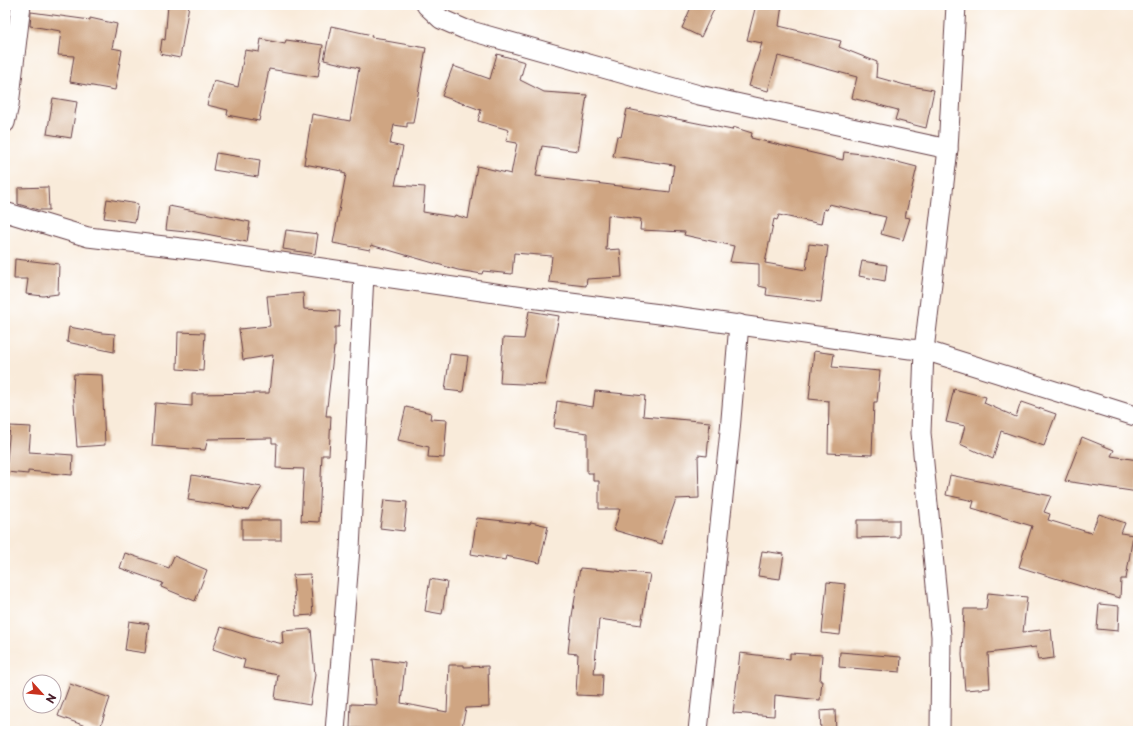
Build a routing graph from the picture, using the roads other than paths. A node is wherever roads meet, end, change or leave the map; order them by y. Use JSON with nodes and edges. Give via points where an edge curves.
{"nodes":[{"id":1,"x":21,"y":5,"type":"edge"},
{"id":2,"x":426,"y":5,"type":"edge"},
{"id":3,"x":956,"y":5,"type":"edge"},
{"id":4,"x":5,"y":123,"type":"edge"},
{"id":5,"x":948,"y":149,"type":"junction"},
{"id":6,"x":5,"y":212,"type":"edge"},
{"id":7,"x":364,"y":275,"type":"junction"},
{"id":8,"x":739,"y":324,"type":"junction"},
{"id":9,"x":924,"y":350,"type":"junction"},
{"id":10,"x":1138,"y":417,"type":"edge"},
{"id":11,"x":335,"y":731,"type":"edge"},
{"id":12,"x":698,"y":731,"type":"edge"},
{"id":13,"x":940,"y":731,"type":"edge"}],
"edges":[{"from":1,"to":4,"type":"street"},
{"from":2,"to":5,"type":"street","via":[[441,19],[464,29],[691,93]]},
{"from":3,"to":5,"type":"street"},
{"from":5,"to":9,"type":"street"},
{"from":6,"to":7,"type":"street","via":[[88,237],[198,250]]},
{"from":7,"to":8,"type":"street"},
{"from":7,"to":11,"type":"street","via":[[350,549]]},
{"from":8,"to":9,"type":"street"},
{"from":8,"to":12,"type":"street"},
{"from":9,"to":10,"type":"street"},
{"from":9,"to":13,"type":"street","via":[[921,433],[941,636]]}]}
